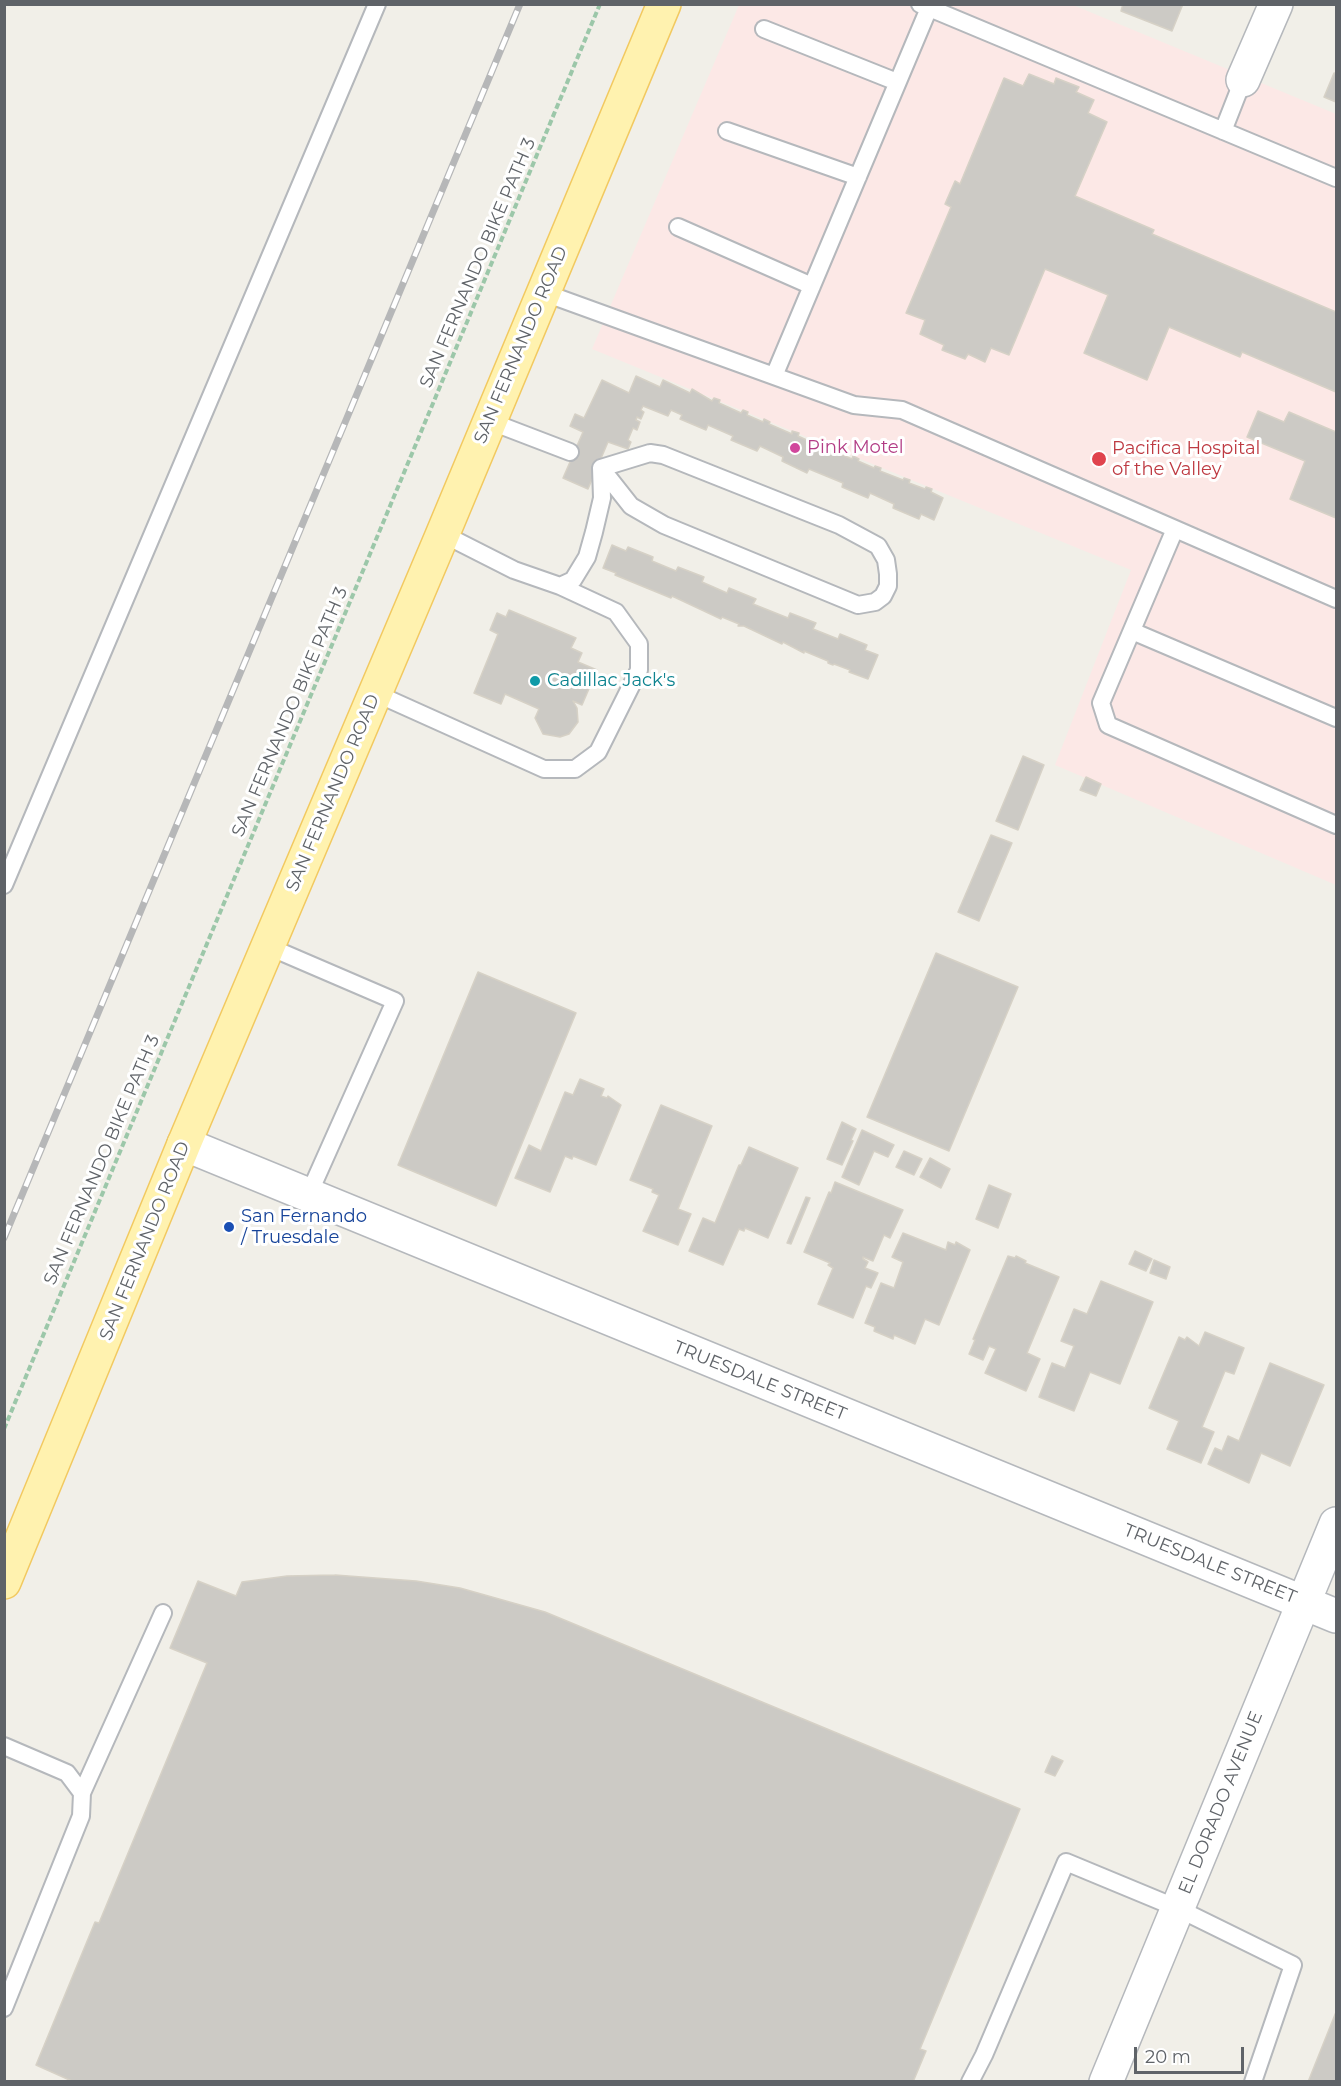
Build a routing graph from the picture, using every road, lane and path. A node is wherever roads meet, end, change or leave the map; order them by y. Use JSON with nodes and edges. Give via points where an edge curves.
{"nodes":[{"id":1,"x":377,"y":4,"type":"edge"},
{"id":2,"x":600,"y":4,"type":"edge"},
{"id":3,"x":664,"y":4,"type":"edge"},
{"id":4,"x":1276,"y":4,"type":"edge"},
{"id":5,"x":924,"y":6,"type":"edge"},
{"id":6,"x":764,"y":29,"type":"dead end"},
{"id":7,"x":1243,"y":80,"type":"joint"},
{"id":8,"x":897,"y":82,"type":"junction"},
{"id":9,"x":727,"y":131,"type":"dead end"},
{"id":10,"x":1223,"y":131,"type":"junction"},
{"id":11,"x":858,"y":177,"type":"junction"},
{"id":12,"x":1336,"y":178,"type":"edge"},
{"id":13,"x":678,"y":228,"type":"dead end"},
{"id":14,"x":812,"y":286,"type":"junction"},
{"id":15,"x":542,"y":292,"type":"junction"},
{"id":16,"x":774,"y":376,"type":"junction"},
{"id":17,"x":489,"y":421,"type":"junction"},
{"id":18,"x":570,"y":452,"type":"dead end"},
{"id":19,"x":601,"y":468,"type":"junction"},
{"id":20,"x":1174,"y":529,"type":"junction"},
{"id":21,"x":443,"y":534,"type":"junction"},
{"id":22,"x":560,"y":586,"type":"junction"},
{"id":23,"x":1336,"y":599,"type":"edge"},
{"id":24,"x":1132,"y":631,"type":"junction"},
{"id":25,"x":375,"y":693,"type":"junction"},
{"id":26,"x":1336,"y":718,"type":"edge"},
{"id":27,"x":1336,"y":825,"type":"edge"},
{"id":28,"x":4,"y":885,"type":"edge"},
{"id":29,"x":267,"y":946,"type":"junction"},
{"id":30,"x":184,"y":1144,"type":"junction"},
{"id":31,"x":308,"y":1196,"type":"junction"},
{"id":32,"x":4,"y":1429,"type":"edge"},
{"id":33,"x":1336,"y":1524,"type":"edge"},
{"id":34,"x":4,"y":1582,"type":"edge"},
{"id":35,"x":1303,"y":1603,"type":"junction"},
{"id":36,"x":162,"y":1613,"type":"dead end"},
{"id":37,"x":1336,"y":1616,"type":"edge"},
{"id":38,"x":4,"y":1746,"type":"edge"},
{"id":39,"x":82,"y":1793,"type":"junction"},
{"id":40,"x":1177,"y":1908,"type":"junction"},
{"id":41,"x":4,"y":2008,"type":"edge"},
{"id":42,"x":970,"y":2082,"type":"edge"},
{"id":43,"x":1106,"y":2082,"type":"edge"},
{"id":44,"x":1253,"y":2082,"type":"edge"}],
"edges":[{"from":1,"to":28,"type":"lane"},
{"from":2,"to":32,"type":"path","name":"SAN FERNANDO BIKE PATH 3"},
{"from":3,"to":15,"type":"main road","name":"SAN FERNANDO ROAD"},
{"from":4,"to":7,"type":"street"},
{"from":5,"to":8,"type":"lane"},
{"from":5,"to":10,"type":"lane"},
{"from":6,"to":8,"type":"lane"},
{"from":7,"to":10,"type":"lane"},
{"from":8,"to":11,"type":"lane"},
{"from":9,"to":11,"type":"lane"},
{"from":10,"to":12,"type":"lane"},
{"from":11,"to":14,"type":"lane"},
{"from":13,"to":14,"type":"lane"},
{"from":14,"to":16,"type":"lane"},
{"from":15,"to":16,"type":"lane"},
{"from":15,"to":17,"type":"main road","name":"SAN FERNANDO ROAD"},
{"from":16,"to":20,"type":"lane","via":[[855,405],[902,410]]},
{"from":17,"to":18,"type":"lane"},
{"from":17,"to":21,"type":"main road","name":"SAN FERNANDO ROAD"},
{"from":19,"to":19,"type":"lane","via":[[644,454],[663,455],[839,525],[878,546],[886,560],[888,586],[884,596],[858,605],[664,525],[631,506]]},
{"from":19,"to":22,"type":"lane","via":[[602,498],[587,557],[573,580]]},
{"from":20,"to":23,"type":"lane"},
{"from":20,"to":24,"type":"lane"},
{"from":21,"to":22,"type":"lane","via":[[514,570]]},
{"from":21,"to":25,"type":"main road","name":"SAN FERNANDO ROAD"},
{"from":22,"to":25,"type":"lane","via":[[616,612],[639,644],[639,670],[598,752],[575,769],[544,769]]},
{"from":24,"to":26,"type":"lane"},
{"from":24,"to":27,"type":"lane","via":[[1101,703],[1107,725]]},
{"from":25,"to":29,"type":"main road","name":"SAN FERNANDO ROAD"},
{"from":29,"to":30,"type":"main road","name":"SAN FERNANDO ROAD"},
{"from":29,"to":31,"type":"lane","via":[[395,1000]]},
{"from":30,"to":31,"type":"street","name":"TRUESDALE STREET"},
{"from":30,"to":34,"type":"main road","name":"SAN FERNANDO ROAD"},
{"from":31,"to":35,"type":"street","name":"TRUESDALE STREET"},
{"from":33,"to":35,"type":"street","name":"EL DORADO AVENUE"},
{"from":35,"to":37,"type":"street","name":"TRUESDALE STREET"},
{"from":35,"to":40,"type":"street","name":"EL DORADO AVENUE"},
{"from":36,"to":39,"type":"lane"},
{"from":38,"to":39,"type":"lane","via":[[68,1773]]},
{"from":39,"to":41,"type":"lane","via":[[81,1816]]},
{"from":40,"to":42,"type":"lane","via":[[1066,1862]]},
{"from":40,"to":43,"type":"street","name":"EL DORADO AVENUE"},
{"from":40,"to":44,"type":"lane","via":[[1293,1965]]}]}
